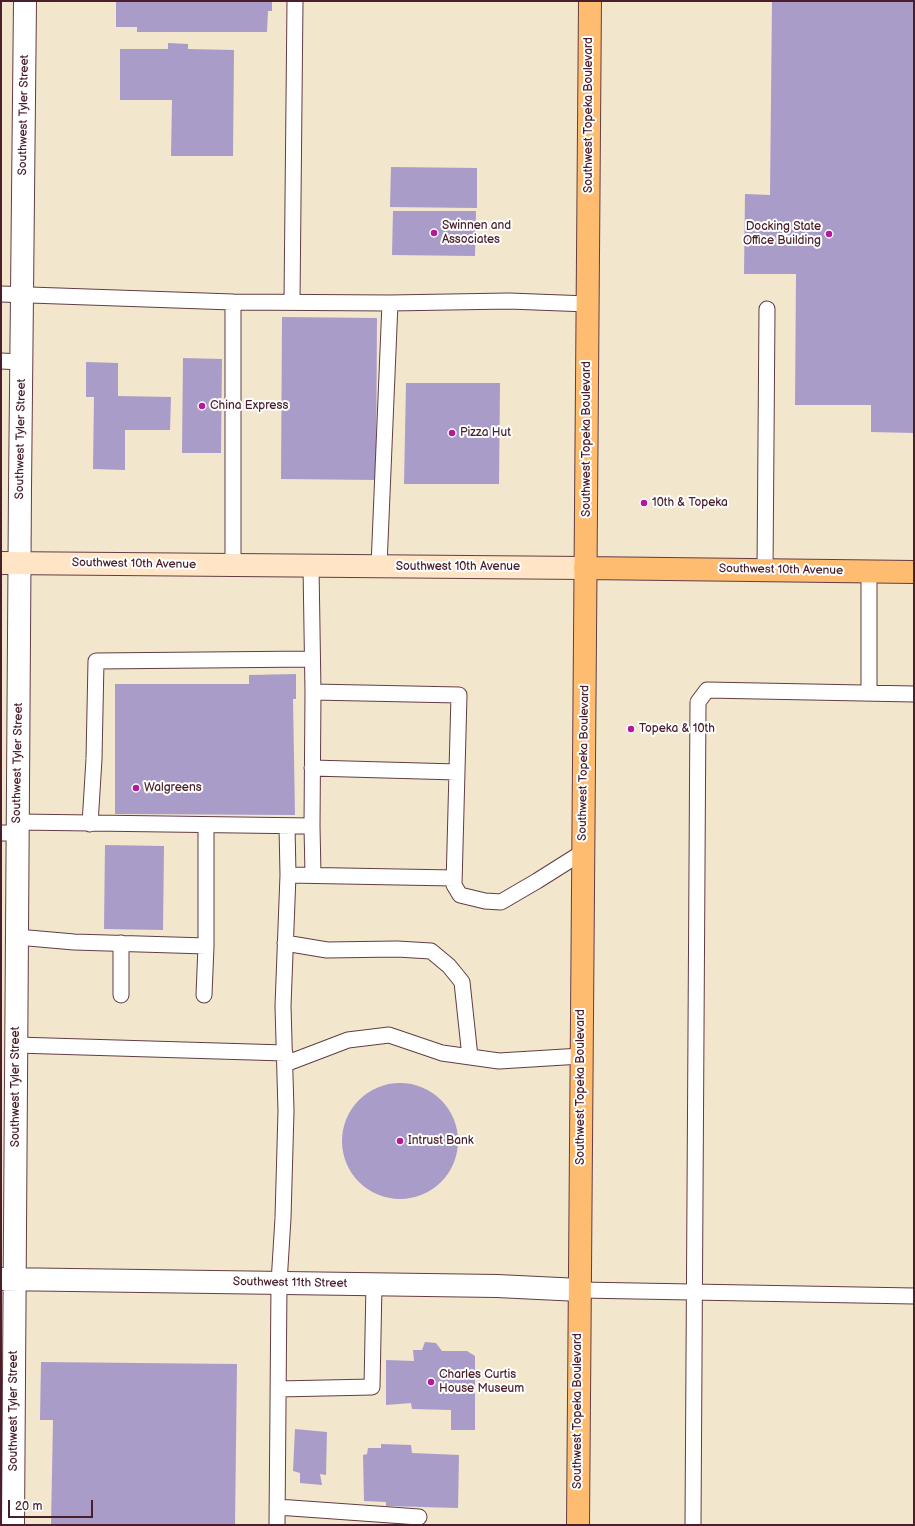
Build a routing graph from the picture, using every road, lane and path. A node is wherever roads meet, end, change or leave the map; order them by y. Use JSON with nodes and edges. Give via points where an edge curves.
{"nodes":[{"id":1,"x":26,"y":1,"type":"edge"},
{"id":2,"x":295,"y":1,"type":"edge"},
{"id":3,"x":590,"y":1,"type":"edge"},
{"id":4,"x":1,"y":294,"type":"edge"},
{"id":5,"x":23,"y":294,"type":"junction"},
{"id":6,"x":292,"y":301,"type":"junction"},
{"id":7,"x":233,"y":302,"type":"junction"},
{"id":8,"x":390,"y":303,"type":"junction"},
{"id":9,"x":588,"y":304,"type":"junction"},
{"id":10,"x":767,"y":309,"type":"dead end"},
{"id":11,"x":12,"y":362,"type":"edge"},
{"id":12,"x":10,"y":563,"type":"edge"},
{"id":13,"x":233,"y":565,"type":"junction"},
{"id":14,"x":312,"y":566,"type":"junction"},
{"id":15,"x":379,"y":566,"type":"junction"},
{"id":16,"x":586,"y":568,"type":"junction"},
{"id":17,"x":765,"y":570,"type":"junction"},
{"id":18,"x":869,"y":571,"type":"junction"},
{"id":19,"x":914,"y":572,"type":"edge"},
{"id":20,"x":312,"y":659,"type":"junction"},
{"id":21,"x":313,"y":692,"type":"junction"},
{"id":22,"x":869,"y":693,"type":"junction"},
{"id":23,"x":914,"y":694,"type":"edge"},
{"id":24,"x":312,"y":768,"type":"junction"},
{"id":25,"x":457,"y":772,"type":"junction"},
{"id":26,"x":94,"y":813,"type":"junction"},
{"id":27,"x":206,"y":824,"type":"junction"},
{"id":28,"x":287,"y":826,"type":"junction"},
{"id":29,"x":312,"y":826,"type":"junction"},
{"id":30,"x":12,"y":829,"type":"edge"},
{"id":31,"x":583,"y":852,"type":"junction"},
{"id":32,"x":288,"y":875,"type":"junction"},
{"id":33,"x":313,"y":875,"type":"junction"},
{"id":34,"x":454,"y":878,"type":"junction"},
{"id":35,"x":17,"y":937,"type":"junction"},
{"id":36,"x":121,"y":943,"type":"junction"},
{"id":37,"x":285,"y":943,"type":"junction"},
{"id":38,"x":206,"y":946,"type":"junction"},
{"id":39,"x":121,"y":995,"type":"dead end"},
{"id":40,"x":204,"y":995,"type":"dead end"},
{"id":41,"x":16,"y":1045,"type":"junction"},
{"id":42,"x":581,"y":1056,"type":"junction"},
{"id":43,"x":470,"y":1057,"type":"junction"},
{"id":44,"x":285,"y":1059,"type":"junction"},
{"id":45,"x":8,"y":1279,"type":"edge"},
{"id":46,"x":279,"y":1283,"type":"junction"},
{"id":47,"x":374,"y":1284,"type":"junction"},
{"id":48,"x":580,"y":1290,"type":"junction"},
{"id":49,"x":694,"y":1292,"type":"junction"},
{"id":50,"x":914,"y":1296,"type":"edge"},
{"id":51,"x":278,"y":1389,"type":"junction"},
{"id":52,"x":277,"y":1507,"type":"junction"},
{"id":53,"x":420,"y":1517,"type":"dead end"},
{"id":54,"x":13,"y":1525,"type":"edge"},
{"id":55,"x":277,"y":1525,"type":"edge"},
{"id":56,"x":578,"y":1525,"type":"edge"},
{"id":57,"x":693,"y":1525,"type":"edge"}],
"edges":[{"from":1,"to":5,"type":"street","name":"Southwest Tyler Street"},
{"from":2,"to":6,"type":"lane"},
{"from":3,"to":9,"type":"main road","name":"Southwest Topeka Boulevard"},
{"from":4,"to":5,"type":"lane"},
{"from":5,"to":7,"type":"lane"},
{"from":5,"to":11,"type":"street","name":"Southwest Tyler Street"},
{"from":6,"to":7,"type":"lane"},
{"from":6,"to":8,"type":"lane"},
{"from":7,"to":13,"type":"lane"},
{"from":8,"to":9,"type":"lane","via":[[509,301]]},
{"from":8,"to":15,"type":"lane"},
{"from":9,"to":16,"type":"main road","name":"Southwest Topeka Boulevard"},
{"from":10,"to":17,"type":"lane"},
{"from":11,"to":12,"type":"street","name":"Southwest Tyler Street"},
{"from":12,"to":13,"type":"main road","name":"Southwest 10th Avenue"},
{"from":12,"to":30,"type":"street","name":"Southwest Tyler Street"},
{"from":13,"to":14,"type":"main road","name":"Southwest 10th Avenue"},
{"from":14,"to":15,"type":"main road","name":"Southwest 10th Avenue"},
{"from":14,"to":20,"type":"lane"},
{"from":15,"to":16,"type":"main road","name":"Southwest 10th Avenue"},
{"from":16,"to":17,"type":"main road","name":"Southwest 10th Avenue"},
{"from":16,"to":31,"type":"main road","name":"Southwest Topeka Boulevard"},
{"from":17,"to":18,"type":"main road","name":"Southwest 10th Avenue"},
{"from":18,"to":19,"type":"main road","name":"Southwest 10th Avenue"},
{"from":18,"to":22,"type":"lane"},
{"from":20,"to":21,"type":"lane"},
{"from":20,"to":26,"type":"lane","via":[[96,661],[98,764]]},
{"from":21,"to":24,"type":"lane"},
{"from":21,"to":25,"type":"lane","via":[[459,696]]},
{"from":22,"to":23,"type":"lane"},
{"from":22,"to":49,"type":"lane","via":[[707,690],[698,702]]},
{"from":24,"to":25,"type":"lane"},
{"from":24,"to":29,"type":"lane"},
{"from":25,"to":34,"type":"lane"},
{"from":26,"to":27,"type":"lane"},
{"from":26,"to":30,"type":"lane"},
{"from":27,"to":28,"type":"lane"},
{"from":27,"to":38,"type":"lane"},
{"from":28,"to":29,"type":"lane"},
{"from":28,"to":32,"type":"lane"},
{"from":29,"to":33,"type":"lane"},
{"from":30,"to":35,"type":"street","name":"Southwest Tyler Street"},
{"from":31,"to":34,"type":"lane","via":[[501,902],[460,895],[454,885]]},
{"from":31,"to":42,"type":"main road","name":"Southwest Topeka Boulevard"},
{"from":32,"to":33,"type":"lane"},
{"from":32,"to":37,"type":"lane"},
{"from":33,"to":34,"type":"lane"},
{"from":35,"to":36,"type":"lane"},
{"from":35,"to":41,"type":"street","name":"Southwest Tyler Street"},
{"from":36,"to":38,"type":"lane"},
{"from":36,"to":39,"type":"lane"},
{"from":37,"to":43,"type":"lane","via":[[327,950],[431,951],[449,966],[462,982]]},
{"from":37,"to":44,"type":"lane"},
{"from":38,"to":40,"type":"lane"},
{"from":41,"to":44,"type":"lane"},
{"from":41,"to":45,"type":"street","name":"Southwest Tyler Street"},
{"from":42,"to":43,"type":"lane","via":[[499,1062]]},
{"from":42,"to":48,"type":"main road","name":"Southwest Topeka Boulevard"},
{"from":43,"to":44,"type":"lane","via":[[442,1053],[389,1035],[348,1040]]},
{"from":44,"to":46,"type":"lane","via":[[286,1111]]},
{"from":45,"to":46,"type":"street","name":"Southwest 11th Street"},
{"from":45,"to":54,"type":"street","name":"Southwest Tyler Street"},
{"from":46,"to":47,"type":"street","name":"Southwest 11th Street"},
{"from":46,"to":51,"type":"lane"},
{"from":47,"to":48,"type":"street","name":"Southwest 11th Street"},
{"from":47,"to":51,"type":"lane","via":[[372,1388]]},
{"from":48,"to":49,"type":"lane"},
{"from":48,"to":56,"type":"main road","name":"Southwest Topeka Boulevard"},
{"from":49,"to":50,"type":"lane"},
{"from":49,"to":57,"type":"lane"},
{"from":51,"to":52,"type":"lane"},
{"from":52,"to":53,"type":"lane"},
{"from":52,"to":55,"type":"lane"}]}
